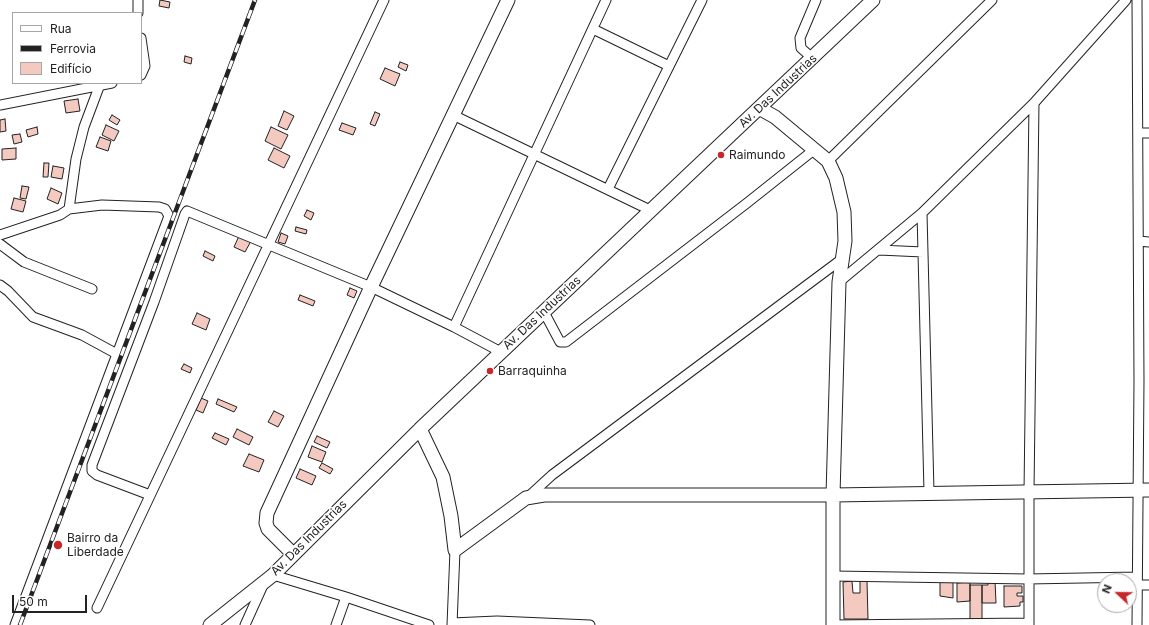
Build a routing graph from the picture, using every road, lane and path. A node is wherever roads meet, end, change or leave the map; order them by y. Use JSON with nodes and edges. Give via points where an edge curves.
{"nodes":[{"id":1,"x":138,"y":0,"type":"edge"},
{"id":2,"x":384,"y":0,"type":"edge"},
{"id":3,"x":508,"y":0,"type":"edge"},
{"id":4,"x":606,"y":0,"type":"edge"},
{"id":5,"x":702,"y":0,"type":"edge"},
{"id":6,"x":816,"y":0,"type":"edge"},
{"id":7,"x":873,"y":0,"type":"edge"},
{"id":8,"x":992,"y":0,"type":"edge"},
{"id":9,"x":1126,"y":0,"type":"edge"},
{"id":10,"x":1137,"y":0,"type":"edge"},
{"id":11,"x":138,"y":12,"type":"edge"},
{"id":12,"x":593,"y":29,"type":"junction"},
{"id":13,"x":142,"y":45,"type":"edge"},
{"id":14,"x":812,"y":58,"type":"junction"},
{"id":15,"x":669,"y":66,"type":"junction"},
{"id":16,"x":142,"y":73,"type":"edge"},
{"id":17,"x":109,"y":84,"type":"edge"},
{"id":18,"x":99,"y":87,"type":"junction"},
{"id":19,"x":1034,"y":103,"type":"junction"},
{"id":20,"x":0,"y":106,"type":"edge"},
{"id":21,"x":759,"y":108,"type":"junction"},
{"id":22,"x":453,"y":115,"type":"junction"},
{"id":23,"x":1138,"y":133,"type":"junction"},
{"id":24,"x":1149,"y":133,"type":"edge"},
{"id":25,"x":815,"y":149,"type":"junction"},
{"id":26,"x":534,"y":154,"type":"junction"},
{"id":27,"x":828,"y":161,"type":"junction"},
{"id":28,"x":608,"y":189,"type":"junction"},
{"id":29,"x":69,"y":209,"type":"junction"},
{"id":30,"x":652,"y":210,"type":"junction"},
{"id":31,"x":922,"y":213,"type":"junction"},
{"id":32,"x":0,"y":235,"type":"edge"},
{"id":33,"x":1139,"y":241,"type":"junction"},
{"id":34,"x":1149,"y":242,"type":"edge"},
{"id":35,"x":268,"y":243,"type":"junction"},
{"id":36,"x":0,"y":244,"type":"edge"},
{"id":37,"x":878,"y":250,"type":"junction"},
{"id":38,"x":923,"y":252,"type":"junction"},
{"id":39,"x":842,"y":259,"type":"junction"},
{"id":40,"x":839,"y":282,"type":"junction"},
{"id":41,"x":0,"y":285,"type":"edge"},
{"id":42,"x":371,"y":287,"type":"junction"},
{"id":43,"x":92,"y":289,"type":"dead end"},
{"id":44,"x":544,"y":312,"type":"junction"},
{"id":45,"x":454,"y":327,"type":"junction"},
{"id":46,"x":501,"y":352,"type":"junction"},
{"id":47,"x":117,"y":354,"type":"junction"},
{"id":48,"x":1139,"y":380,"type":"junction"},
{"id":49,"x":1149,"y":380,"type":"edge"},
{"id":50,"x":420,"y":429,"type":"junction"},
{"id":51,"x":1144,"y":490,"type":"edge"},
{"id":52,"x":929,"y":492,"type":"junction"},
{"id":53,"x":1029,"y":492,"type":"junction"},
{"id":54,"x":150,"y":495,"type":"junction"},
{"id":55,"x":833,"y":495,"type":"junction"},
{"id":56,"x":526,"y":498,"type":"junction"},
{"id":57,"x":455,"y":550,"type":"junction"},
{"id":58,"x":293,"y":554,"type":"junction"},
{"id":59,"x":833,"y":576,"type":"junction"},
{"id":60,"x":269,"y":578,"type":"junction"},
{"id":61,"x":1028,"y":579,"type":"junction"},
{"id":62,"x":1097,"y":580,"type":"edge"},
{"id":63,"x":1137,"y":581,"type":"joint"},
{"id":64,"x":1149,"y":585,"type":"edge"},
{"id":65,"x":346,"y":597,"type":"junction"},
{"id":66,"x":97,"y":608,"type":"dead end"},
{"id":67,"x":1137,"y":613,"type":"edge"},
{"id":68,"x":452,"y":624,"type":"edge"},
{"id":69,"x":1029,"y":624,"type":"edge"},
{"id":70,"x":15,"y":625,"type":"edge"},
{"id":71,"x":210,"y":625,"type":"edge"},
{"id":72,"x":245,"y":625,"type":"edge"},
{"id":73,"x":336,"y":625,"type":"edge"},
{"id":74,"x":429,"y":625,"type":"edge"},
{"id":75,"x":590,"y":625,"type":"edge"},
{"id":76,"x":832,"y":625,"type":"edge"},
{"id":77,"x":1137,"y":625,"type":"edge"}],
"edges":[{"from":1,"to":11,"type":"street"},
{"from":2,"to":35,"type":"street"},
{"from":3,"to":22,"type":"street"},
{"from":4,"to":12,"type":"street"},
{"from":5,"to":15,"type":"street"},
{"from":6,"to":14,"type":"street","via":[[800,38],[801,48]]},
{"from":7,"to":14,"type":"street","name":"Av. Das Industrias"},
{"from":8,"to":27,"type":"street"},
{"from":9,"to":19,"type":"street"},
{"from":10,"to":23,"type":"street"},
{"from":12,"to":15,"type":"street"},
{"from":12,"to":26,"type":"street"},
{"from":13,"to":16,"type":"street","via":[[145,66]]},
{"from":14,"to":21,"type":"street","name":"Av. Das Industrias"},
{"from":15,"to":28,"type":"street"},
{"from":17,"to":18,"type":"street"},
{"from":18,"to":20,"type":"street"},
{"from":18,"to":29,"type":"street","via":[[84,127],[76,159]]},
{"from":19,"to":31,"type":"street"},
{"from":19,"to":53,"type":"street"},
{"from":21,"to":25,"type":"street","via":[[775,117]]},
{"from":21,"to":30,"type":"street","name":"Av. Das Industrias"},
{"from":22,"to":26,"type":"street"},
{"from":22,"to":42,"type":"street"},
{"from":23,"to":24,"type":"street"},
{"from":23,"to":33,"type":"street"},
{"from":25,"to":27,"type":"street"},
{"from":25,"to":44,"type":"street","via":[[566,342],[560,342]]},
{"from":26,"to":28,"type":"street"},
{"from":26,"to":45,"type":"street"},
{"from":27,"to":39,"type":"street","via":[[836,178],[844,212],[845,241]]},
{"from":28,"to":30,"type":"street"},
{"from":29,"to":32,"type":"street","via":[[60,216]]},
{"from":29,"to":47,"type":"street","via":[[102,206],[159,207],[165,209],[169,216]]},
{"from":30,"to":44,"type":"street","name":"Av. Das Industrias"},
{"from":31,"to":37,"type":"street"},
{"from":31,"to":38,"type":"street"},
{"from":33,"to":34,"type":"street"},
{"from":33,"to":48,"type":"street"},
{"from":35,"to":42,"type":"street"},
{"from":35,"to":54,"type":"street"},
{"from":35,"to":54,"type":"street","via":[[190,210],[185,214],[92,465],[92,471],[97,475]]},
{"from":36,"to":43,"type":"street","via":[[24,262]]},
{"from":37,"to":38,"type":"street"},
{"from":37,"to":40,"type":"street"},
{"from":38,"to":52,"type":"street"},
{"from":39,"to":40,"type":"street"},
{"from":39,"to":56,"type":"street","via":[[552,475]]},
{"from":40,"to":55,"type":"street"},
{"from":41,"to":47,"type":"street","via":[[33,317],[82,335]]},
{"from":42,"to":45,"type":"street"},
{"from":42,"to":58,"type":"street","via":[[267,513],[268,529]]},
{"from":44,"to":46,"type":"street","name":"Av. Das Industrias"},
{"from":45,"to":46,"type":"street"},
{"from":46,"to":50,"type":"street","name":"Av. Das Industrias"},
{"from":47,"to":70,"type":"street"},
{"from":48,"to":49,"type":"street"},
{"from":48,"to":51,"type":"street"},
{"from":50,"to":57,"type":"street","via":[[443,477]]},
{"from":50,"to":58,"type":"street","name":"Av. Das Industrias"},
{"from":51,"to":53,"type":"street"},
{"from":51,"to":63,"type":"street"},
{"from":52,"to":53,"type":"street"},
{"from":52,"to":55,"type":"street"},
{"from":53,"to":61,"type":"street"},
{"from":54,"to":66,"type":"street"},
{"from":55,"to":56,"type":"street","via":[[552,495]]},
{"from":55,"to":59,"type":"street"},
{"from":56,"to":57,"type":"street"},
{"from":57,"to":68,"type":"street"},
{"from":58,"to":60,"type":"street","name":"Av. Das Industrias"},
{"from":59,"to":61,"type":"street"},
{"from":59,"to":76,"type":"street"},
{"from":60,"to":65,"type":"street"},
{"from":60,"to":71,"type":"street","name":"Av. Das Industrias"},
{"from":60,"to":72,"type":"street"},
{"from":61,"to":62,"type":"street"},
{"from":61,"to":69,"type":"street"},
{"from":63,"to":64,"type":"street"},
{"from":65,"to":73,"type":"street"},
{"from":65,"to":74,"type":"street"},
{"from":67,"to":77,"type":"street"},
{"from":68,"to":75,"type":"street","via":[[497,621]]},
{"from":69,"to":76,"type":"street"}]}
